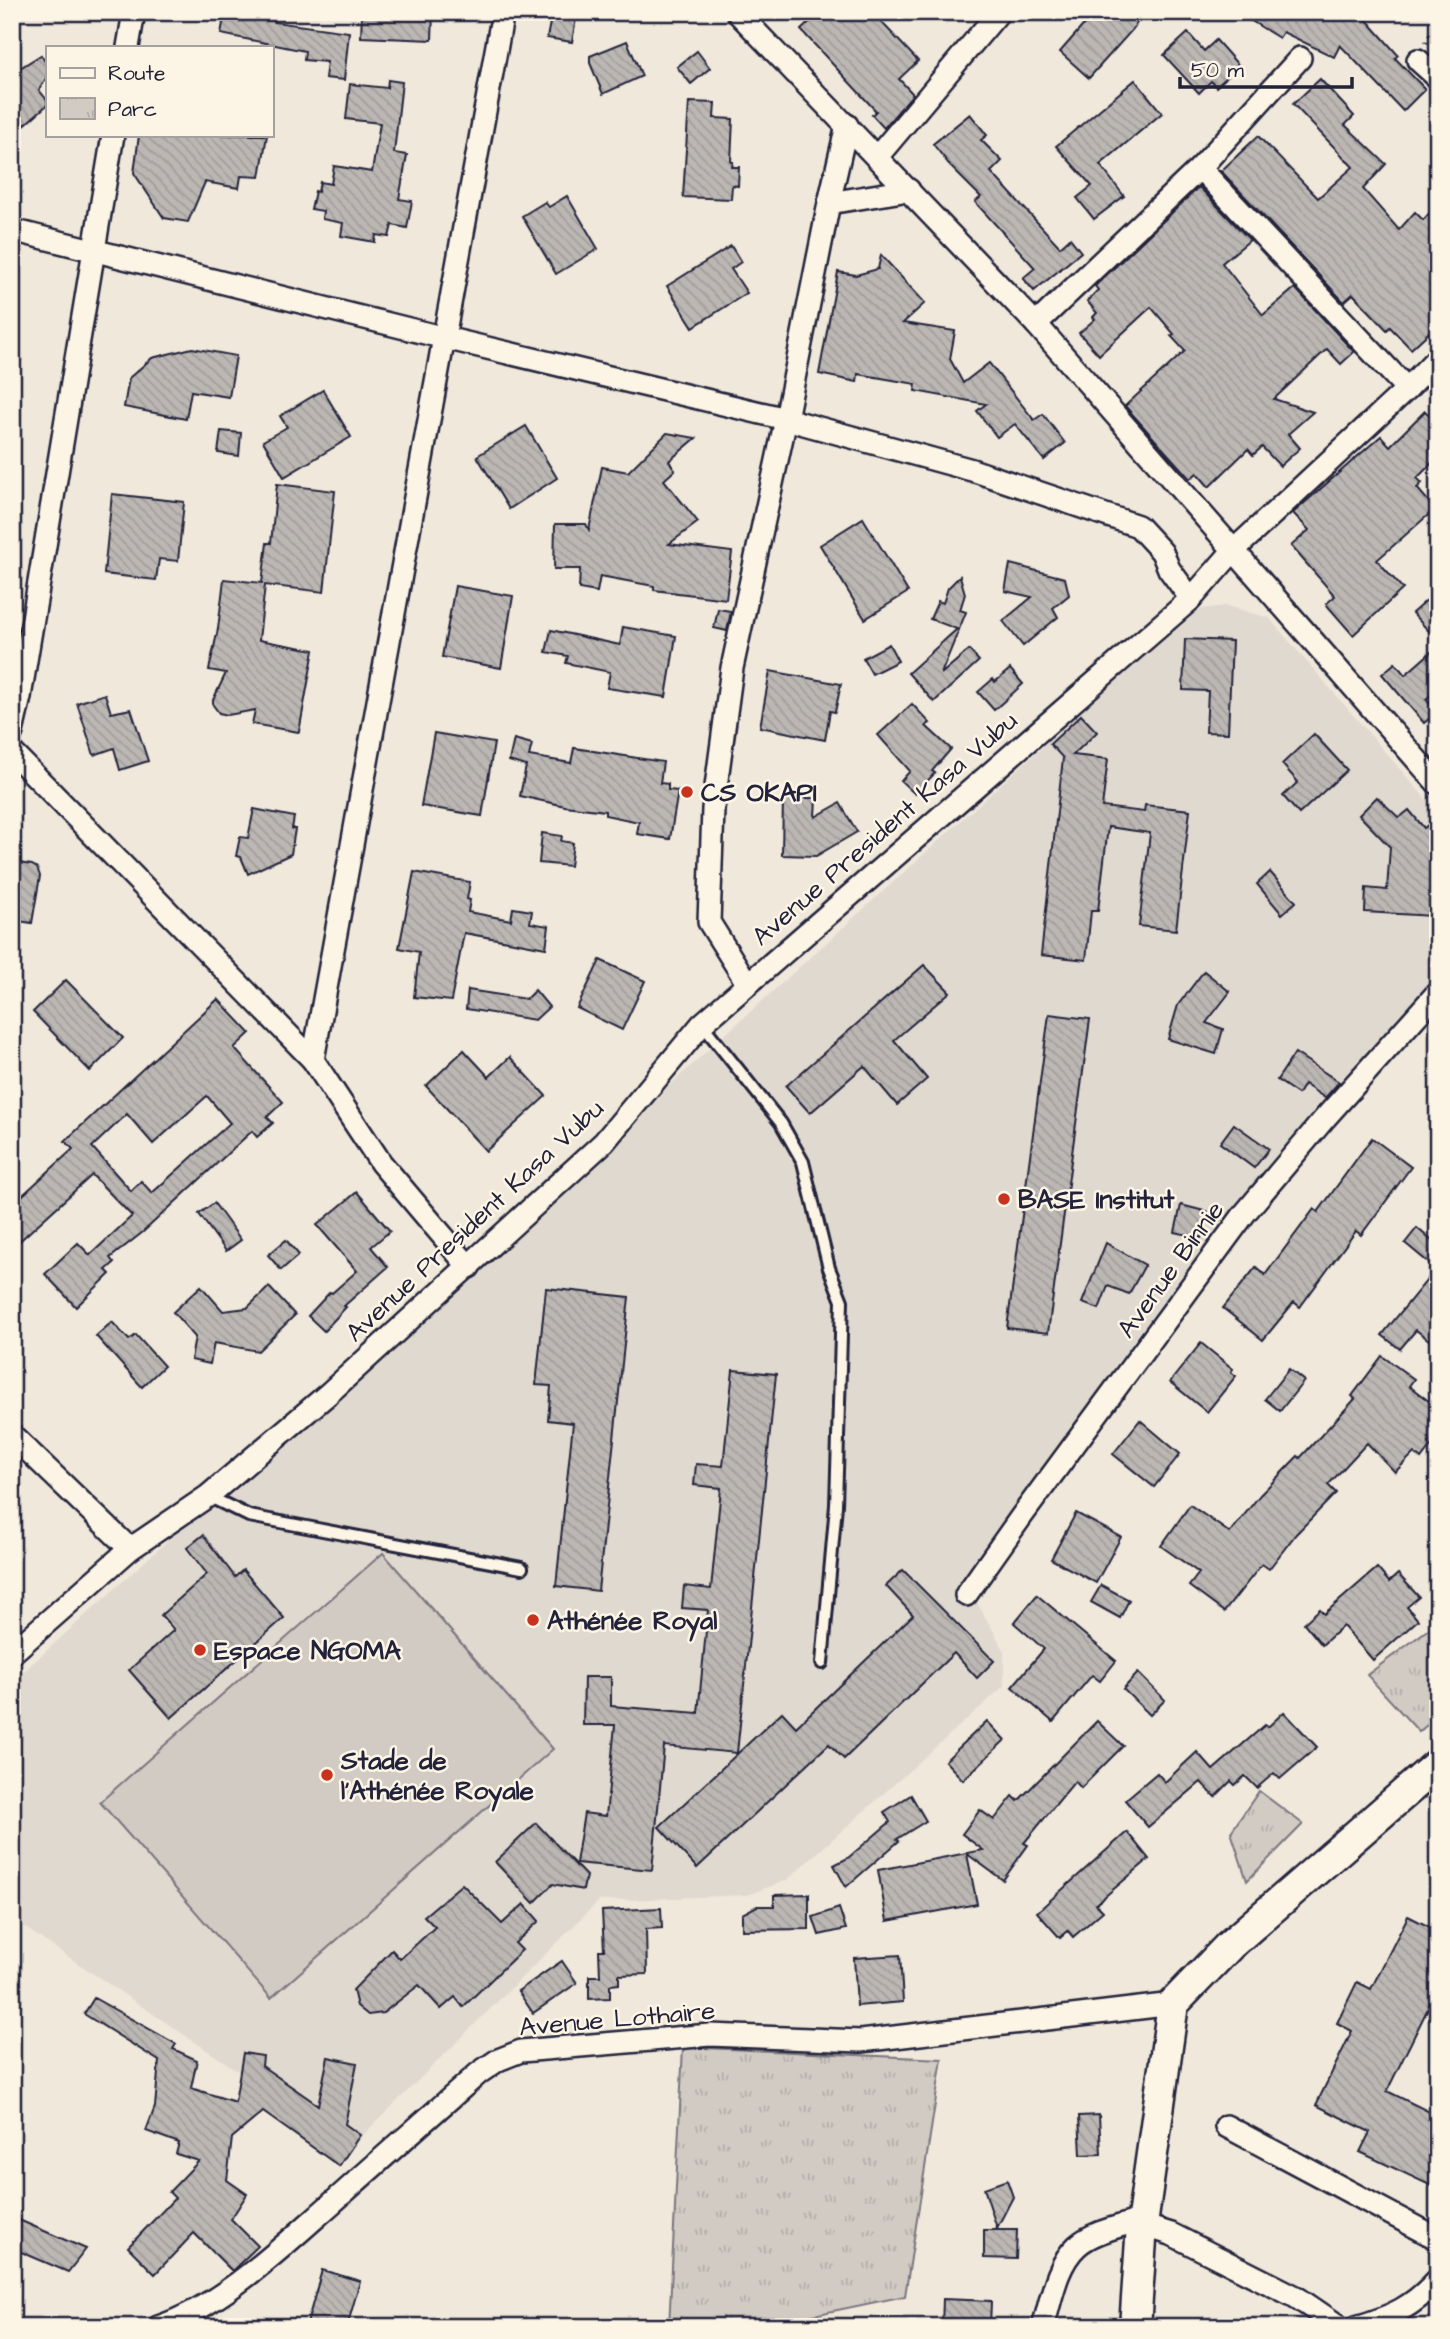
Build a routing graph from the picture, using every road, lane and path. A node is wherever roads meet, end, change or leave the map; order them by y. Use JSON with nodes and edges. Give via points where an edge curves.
{"nodes":[{"id":1,"x":134,"y":12,"type":"edge"},
{"id":2,"x":503,"y":12,"type":"edge"},
{"id":3,"x":737,"y":12,"type":"edge"},
{"id":4,"x":999,"y":12,"type":"edge"},
{"id":5,"x":128,"y":46,"type":"edge"},
{"id":6,"x":1300,"y":58,"type":"dead end"},
{"id":7,"x":1418,"y":60,"type":"dead end"},
{"id":8,"x":1438,"y":78,"type":"edge"},
{"id":9,"x":847,"y":125,"type":"junction"},
{"id":10,"x":113,"y":136,"type":"edge"},
{"id":11,"x":877,"y":157,"type":"junction"},
{"id":12,"x":1200,"y":167,"type":"junction"},
{"id":13,"x":909,"y":190,"type":"junction"},
{"id":14,"x":829,"y":203,"type":"junction"},
{"id":15,"x":12,"y":230,"type":"edge"},
{"id":16,"x":92,"y":251,"type":"junction"},
{"id":17,"x":1036,"y":324,"type":"junction"},
{"id":18,"x":444,"y":338,"type":"junction"},
{"id":19,"x":1438,"y":357,"type":"edge"},
{"id":20,"x":1407,"y":389,"type":"junction"},
{"id":21,"x":786,"y":419,"type":"junction"},
{"id":22,"x":1233,"y":551,"type":"junction"},
{"id":23,"x":1191,"y":599,"type":"junction"},
{"id":24,"x":12,"y":732,"type":"edge"},
{"id":25,"x":12,"y":752,"type":"edge"},
{"id":26,"x":1438,"y":784,"type":"edge"},
{"id":27,"x":747,"y":984,"type":"junction"},
{"id":28,"x":1438,"y":992,"type":"edge"},
{"id":29,"x":702,"y":1024,"type":"junction"},
{"id":30,"x":313,"y":1060,"type":"junction"},
{"id":31,"x":469,"y":1267,"type":"junction"},
{"id":32,"x":12,"y":1435,"type":"edge"},
{"id":33,"x":208,"y":1496,"type":"junction"},
{"id":34,"x":130,"y":1549,"type":"junction"},
{"id":35,"x":522,"y":1568,"type":"dead end"},
{"id":36,"x":966,"y":1595,"type":"dead end"},
{"id":37,"x":12,"y":1653,"type":"edge"},
{"id":38,"x":822,"y":1663,"type":"dead end"},
{"id":39,"x":1438,"y":1764,"type":"edge"},
{"id":40,"x":1173,"y":2004,"type":"junction"},
{"id":41,"x":1226,"y":2126,"type":"dead end"},
{"id":42,"x":1142,"y":2222,"type":"junction"},
{"id":43,"x":1438,"y":2239,"type":"edge"},
{"id":44,"x":1438,"y":2280,"type":"edge"},
{"id":45,"x":179,"y":2323,"type":"edge"},
{"id":46,"x":158,"y":2327,"type":"edge"},
{"id":47,"x":1043,"y":2327,"type":"edge"},
{"id":48,"x":1135,"y":2327,"type":"edge"},
{"id":49,"x":1340,"y":2327,"type":"edge"},
{"id":50,"x":1356,"y":2327,"type":"edge"}],
"edges":[{"from":1,"to":5,"type":"street"},
{"from":2,"to":18,"type":"street"},
{"from":3,"to":9,"type":"street"},
{"from":4,"to":11,"type":"street"},
{"from":6,"to":12,"type":"street"},
{"from":7,"to":8,"type":"street"},
{"from":9,"to":11,"type":"street"},
{"from":9,"to":14,"type":"street"},
{"from":10,"to":16,"type":"street"},
{"from":11,"to":13,"type":"street"},
{"from":12,"to":17,"type":"street"},
{"from":12,"to":20,"type":"street"},
{"from":13,"to":14,"type":"street"},
{"from":13,"to":17,"type":"street"},
{"from":14,"to":21,"type":"street"},
{"from":15,"to":16,"type":"street"},
{"from":16,"to":18,"type":"street"},
{"from":16,"to":24,"type":"street"},
{"from":17,"to":22,"type":"street"},
{"from":18,"to":21,"type":"street"},
{"from":18,"to":30,"type":"street"},
{"from":19,"to":20,"type":"street","name":"Avenue President Kasa Vubu"},
{"from":20,"to":22,"type":"street","name":"Avenue President Kasa Vubu"},
{"from":21,"to":23,"type":"street","via":[[972,470],[1138,526],[1162,552]]},
{"from":21,"to":27,"type":"street","via":[[732,668],[713,809],[709,922]]},
{"from":22,"to":23,"type":"street","name":"Avenue President Kasa Vubu"},
{"from":22,"to":26,"type":"street"},
{"from":23,"to":27,"type":"street","name":"Avenue President Kasa Vubu"},
{"from":25,"to":30,"type":"street"},
{"from":27,"to":29,"type":"street","name":"Avenue President Kasa Vubu"},
{"from":28,"to":36,"type":"street","name":"Avenue Binnie","via":[[1245,1213]]},
{"from":29,"to":31,"type":"street","name":"Avenue President Kasa Vubu","via":[[604,1142]]},
{"from":29,"to":38,"type":"lane","via":[[781,1123],[803,1162],[829,1269],[842,1301],[836,1506]]},
{"from":30,"to":31,"type":"street","via":[[381,1163]]},
{"from":31,"to":33,"type":"street","name":"Avenue President Kasa Vubu"},
{"from":32,"to":34,"type":"street"},
{"from":33,"to":34,"type":"street","name":"Avenue President Kasa Vubu"},
{"from":33,"to":35,"type":"lane","via":[[249,1517]]},
{"from":34,"to":37,"type":"street","name":"Avenue President Kasa Vubu"},
{"from":39,"to":40,"type":"street","via":[[1230,1945]]},
{"from":40,"to":42,"type":"street"},
{"from":40,"to":45,"type":"street","name":"Avenue Lothaire","via":[[862,2041],[710,2035],[521,2051],[479,2073],[281,2248]]},
{"from":41,"to":43,"type":"street"},
{"from":42,"to":47,"type":"street","via":[[1076,2247],[1060,2271]]},
{"from":42,"to":48,"type":"street"},
{"from":42,"to":49,"type":"street","via":[[1296,2297]]},
{"from":44,"to":50,"type":"street","via":[[1388,2318]]},
{"from":45,"to":46,"type":"street","name":"Avenue Lothaire"}]}
